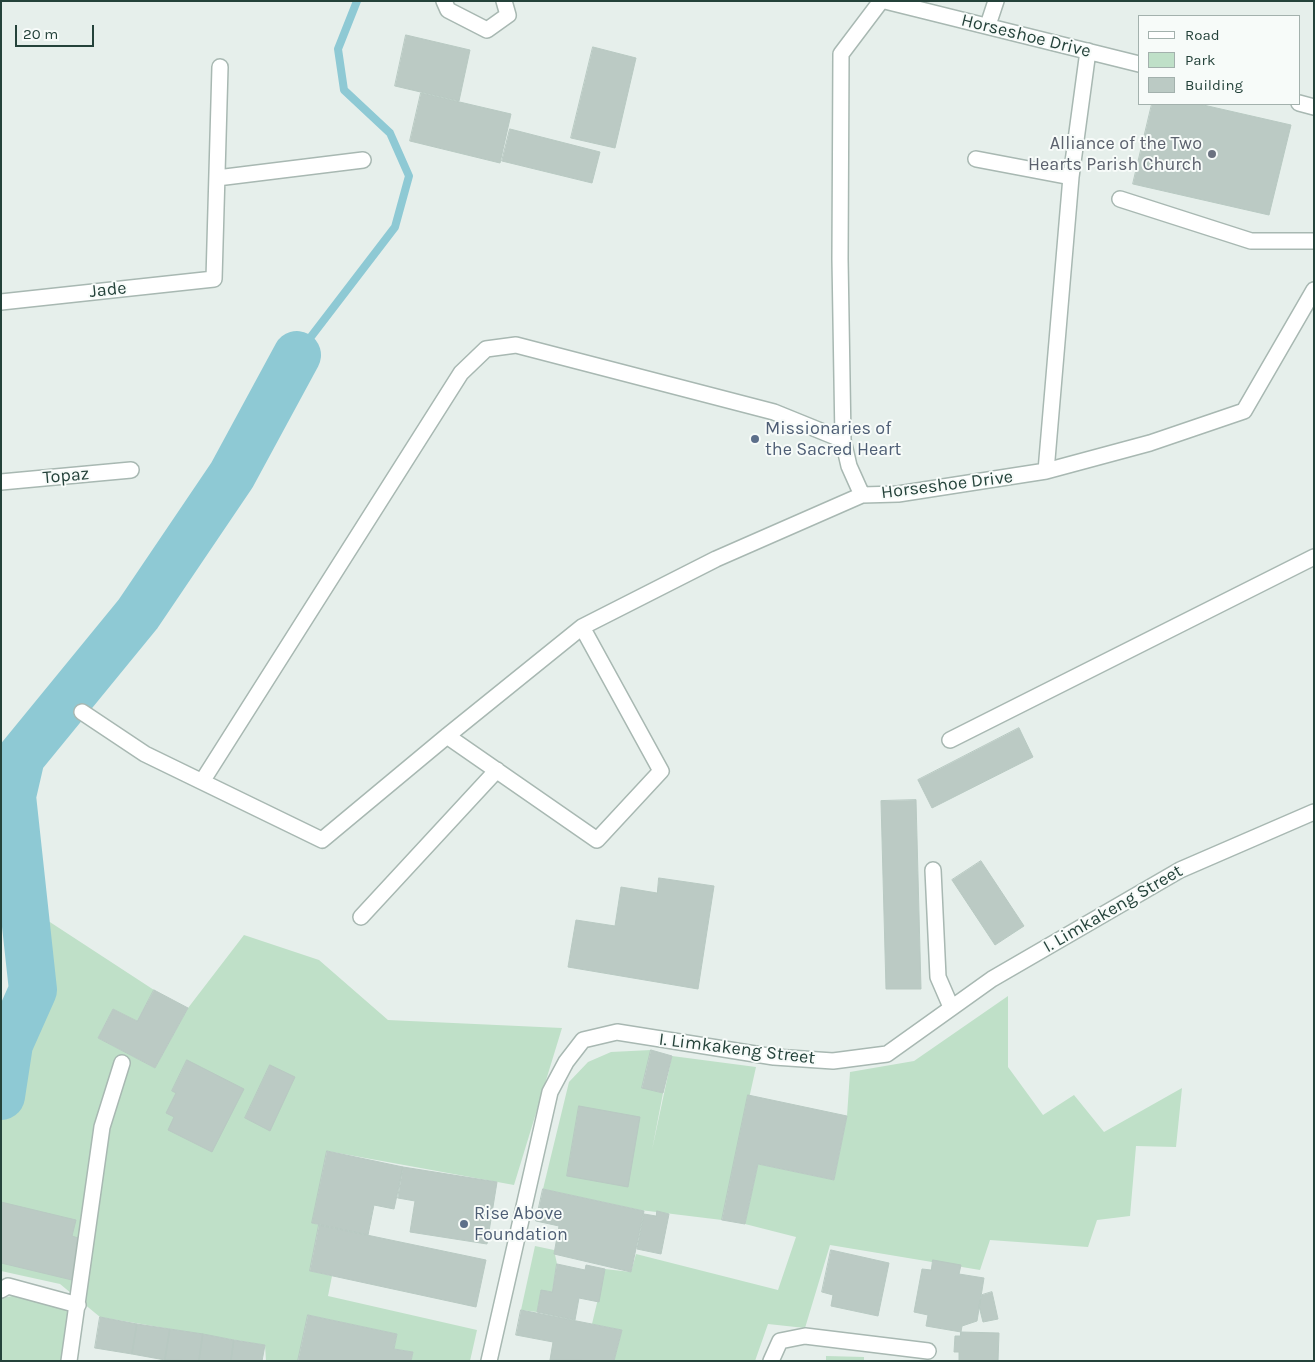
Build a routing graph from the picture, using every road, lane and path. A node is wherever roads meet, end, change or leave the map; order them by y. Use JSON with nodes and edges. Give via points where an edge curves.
{"nodes":[{"id":1,"x":444,"y":1,"type":"edge"},
{"id":2,"x":504,"y":1,"type":"edge"},
{"id":3,"x":881,"y":1,"type":"edge"},
{"id":4,"x":885,"y":1,"type":"edge"},
{"id":5,"x":996,"y":1,"type":"edge"},
{"id":6,"x":988,"y":25,"type":"junction"},
{"id":7,"x":1088,"y":51,"type":"junction"},
{"id":8,"x":1138,"y":64,"type":"edge"},
{"id":9,"x":220,"y":67,"type":"dead end"},
{"id":10,"x":1300,"y":104,"type":"edge"},
{"id":11,"x":1314,"y":107,"type":"edge"},
{"id":12,"x":976,"y":159,"type":"dead end"},
{"id":13,"x":363,"y":160,"type":"dead end"},
{"id":14,"x":1071,"y":177,"type":"junction"},
{"id":15,"x":217,"y":178,"type":"junction"},
{"id":16,"x":1120,"y":199,"type":"dead end"},
{"id":17,"x":1314,"y":241,"type":"edge"},
{"id":18,"x":1314,"y":290,"type":"edge"},
{"id":19,"x":1,"y":302,"type":"edge"},
{"id":20,"x":843,"y":440,"type":"junction"},
{"id":21,"x":131,"y":470,"type":"dead end"},
{"id":22,"x":1046,"y":472,"type":"junction"},
{"id":23,"x":1,"y":482,"type":"edge"},
{"id":24,"x":862,"y":495,"type":"junction"},
{"id":25,"x":1314,"y":558,"type":"edge"},
{"id":26,"x":582,"y":627,"type":"junction"},
{"id":27,"x":82,"y":712,"type":"dead end"},
{"id":28,"x":447,"y":736,"type":"junction"},
{"id":29,"x":950,"y":740,"type":"dead end"},
{"id":30,"x":497,"y":770,"type":"junction"},
{"id":31,"x":202,"y":780,"type":"junction"},
{"id":32,"x":1314,"y":812,"type":"edge"},
{"id":33,"x":933,"y":870,"type":"dead end"},
{"id":34,"x":361,"y":917,"type":"dead end"},
{"id":35,"x":951,"y":1007,"type":"junction"},
{"id":36,"x":122,"y":1064,"type":"dead end"},
{"id":37,"x":1,"y":1290,"type":"edge"},
{"id":38,"x":78,"y":1305,"type":"junction"},
{"id":39,"x":928,"y":1351,"type":"dead end"},
{"id":40,"x":74,"y":1360,"type":"edge"},
{"id":41,"x":489,"y":1361,"type":"edge"},
{"id":42,"x":771,"y":1361,"type":"edge"}],
"edges":[{"from":1,"to":2,"type":"street","via":[[448,10],[487,30],[508,15]]},
{"from":3,"to":20,"type":"street","name":"Horseshoe Drive","via":[[841,54]]},
{"from":4,"to":6,"type":"street","name":"Horseshoe Drive"},
{"from":5,"to":6,"type":"street"},
{"from":6,"to":7,"type":"street","name":"Horseshoe Drive"},
{"from":7,"to":8,"type":"street","name":"Horseshoe Drive"},
{"from":7,"to":14,"type":"street"},
{"from":9,"to":15,"type":"street"},
{"from":10,"to":11,"type":"street"},
{"from":12,"to":14,"type":"street"},
{"from":13,"to":15,"type":"street"},
{"from":14,"to":22,"type":"street"},
{"from":15,"to":19,"type":"street","name":"Jade","via":[[214,279]]},
{"from":16,"to":17,"type":"street","via":[[1251,241]]},
{"from":18,"to":22,"type":"street","name":"Horseshoe Drive","via":[[1244,411],[1150,443]]},
{"from":20,"to":24,"type":"street","name":"Horseshoe Drive","via":[[849,466]]},
{"from":20,"to":31,"type":"street","via":[[774,412],[516,345],[486,349],[462,373]]},
{"from":21,"to":23,"type":"street","name":"Topaz"},
{"from":22,"to":24,"type":"street","name":"Horseshoe Drive","via":[[898,494]]},
{"from":24,"to":26,"type":"street","via":[[716,559]]},
{"from":25,"to":29,"type":"street"},
{"from":26,"to":28,"type":"street"},
{"from":26,"to":30,"type":"street","via":[[661,771],[597,840]]},
{"from":27,"to":31,"type":"street","via":[[145,754]]},
{"from":28,"to":30,"type":"street"},
{"from":28,"to":31,"type":"street","via":[[322,840]]},
{"from":30,"to":34,"type":"street"},
{"from":32,"to":35,"type":"street","name":"I. Limkakeng Street","via":[[1180,870]]},
{"from":33,"to":35,"type":"street","via":[[938,976]]},
{"from":35,"to":41,"type":"street","name":"I. Limkakeng Street","via":[[887,1054],[833,1061],[774,1057],[617,1032],[583,1040],[566,1062],[550,1092]]},
{"from":36,"to":38,"type":"street","via":[[102,1127]]},
{"from":37,"to":38,"type":"street","via":[[8,1286]]},
{"from":38,"to":40,"type":"street"},
{"from":39,"to":42,"type":"street","via":[[805,1336],[780,1341]]}]}
